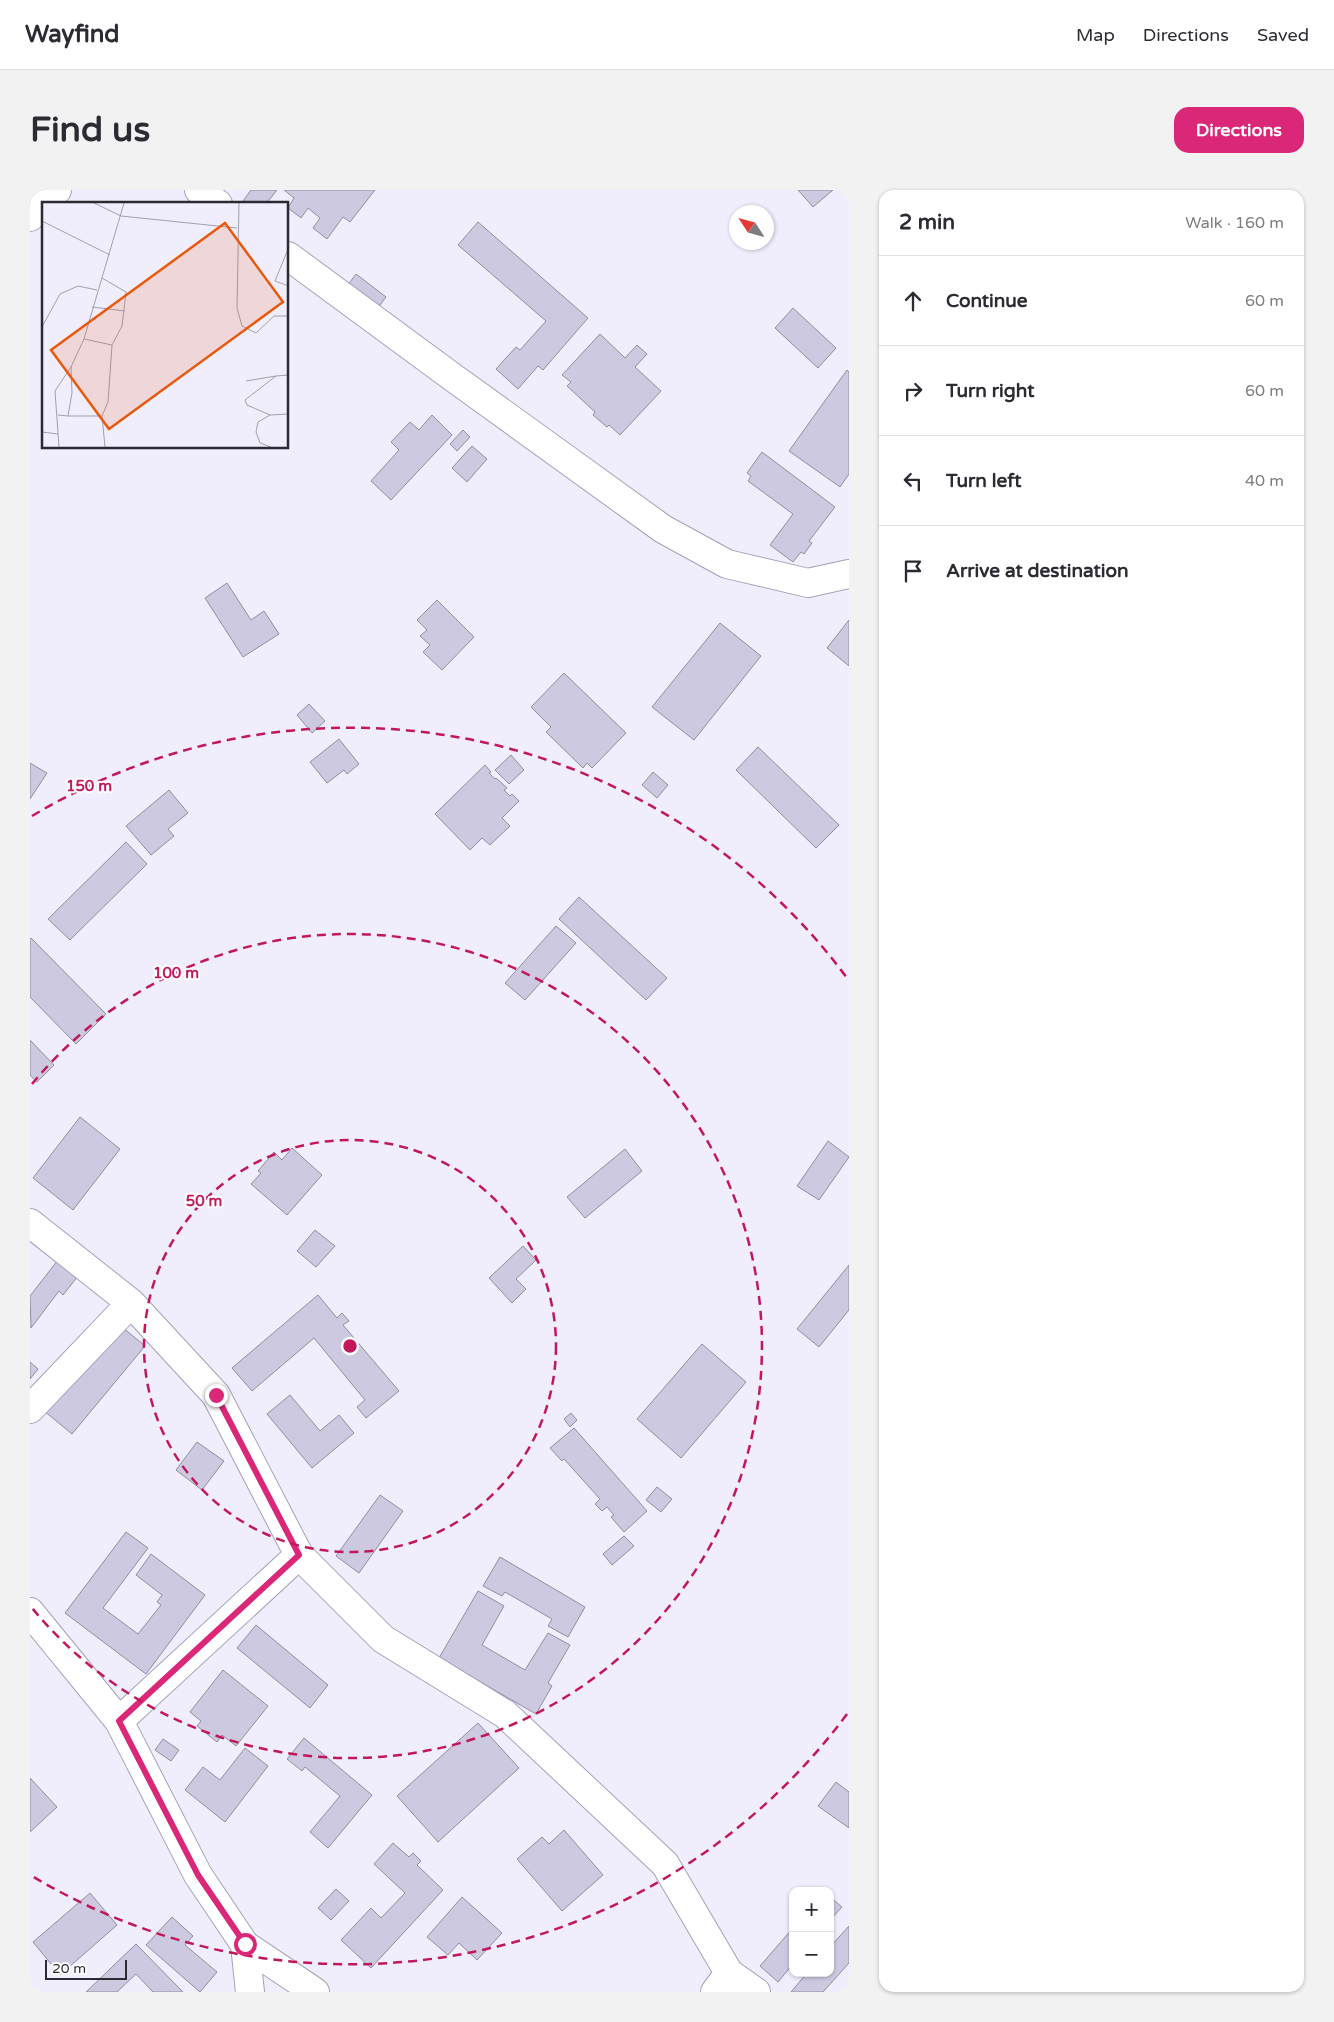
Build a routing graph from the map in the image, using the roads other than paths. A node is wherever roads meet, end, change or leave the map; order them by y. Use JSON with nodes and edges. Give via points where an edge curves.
{"nodes":[{"id":1,"x":57,"y":190,"type":"edge"},
{"id":2,"x":199,"y":190,"type":"edge"},
{"id":3,"x":45,"y":202,"type":"edge"},
{"id":4,"x":215,"y":202,"type":"edge"},
{"id":5,"x":42,"y":205,"type":"edge"},
{"id":6,"x":30,"y":217,"type":"edge"},
{"id":7,"x":289,"y":257,"type":"edge"},
{"id":8,"x":849,"y":574,"type":"edge"},
{"id":9,"x":30,"y":1223,"type":"edge"},
{"id":10,"x":131,"y":1303,"type":"junction"},
{"id":11,"x":30,"y":1409,"type":"edge"},
{"id":12,"x":299,"y":1555,"type":"junction"},
{"id":13,"x":30,"y":1612,"type":"edge"},
{"id":14,"x":119,"y":1721,"type":"junction"},
{"id":15,"x":245,"y":1944,"type":"junction"},
{"id":16,"x":722,"y":1983,"type":"edge"},
{"id":17,"x":250,"y":1992,"type":"edge"},
{"id":18,"x":315,"y":1992,"type":"edge"},
{"id":19,"x":756,"y":1992,"type":"edge"}],
"edges":[{"from":1,"to":3,"type":"street"},
{"from":2,"to":4,"type":"street"},
{"from":5,"to":6,"type":"street"},
{"from":7,"to":8,"type":"street","via":[[664,530],[727,564],[808,583]]},
{"from":9,"to":10,"type":"street"},
{"from":10,"to":11,"type":"street"},
{"from":10,"to":12,"type":"street","via":[[216,1395]]},
{"from":12,"to":14,"type":"street"},
{"from":12,"to":16,"type":"street","via":[[384,1639],[505,1714],[665,1864]]},
{"from":13,"to":14,"type":"street"},
{"from":14,"to":15,"type":"street","via":[[198,1875]]},
{"from":15,"to":17,"type":"street"},
{"from":15,"to":18,"type":"street"},
{"from":16,"to":19,"type":"street"}]}
